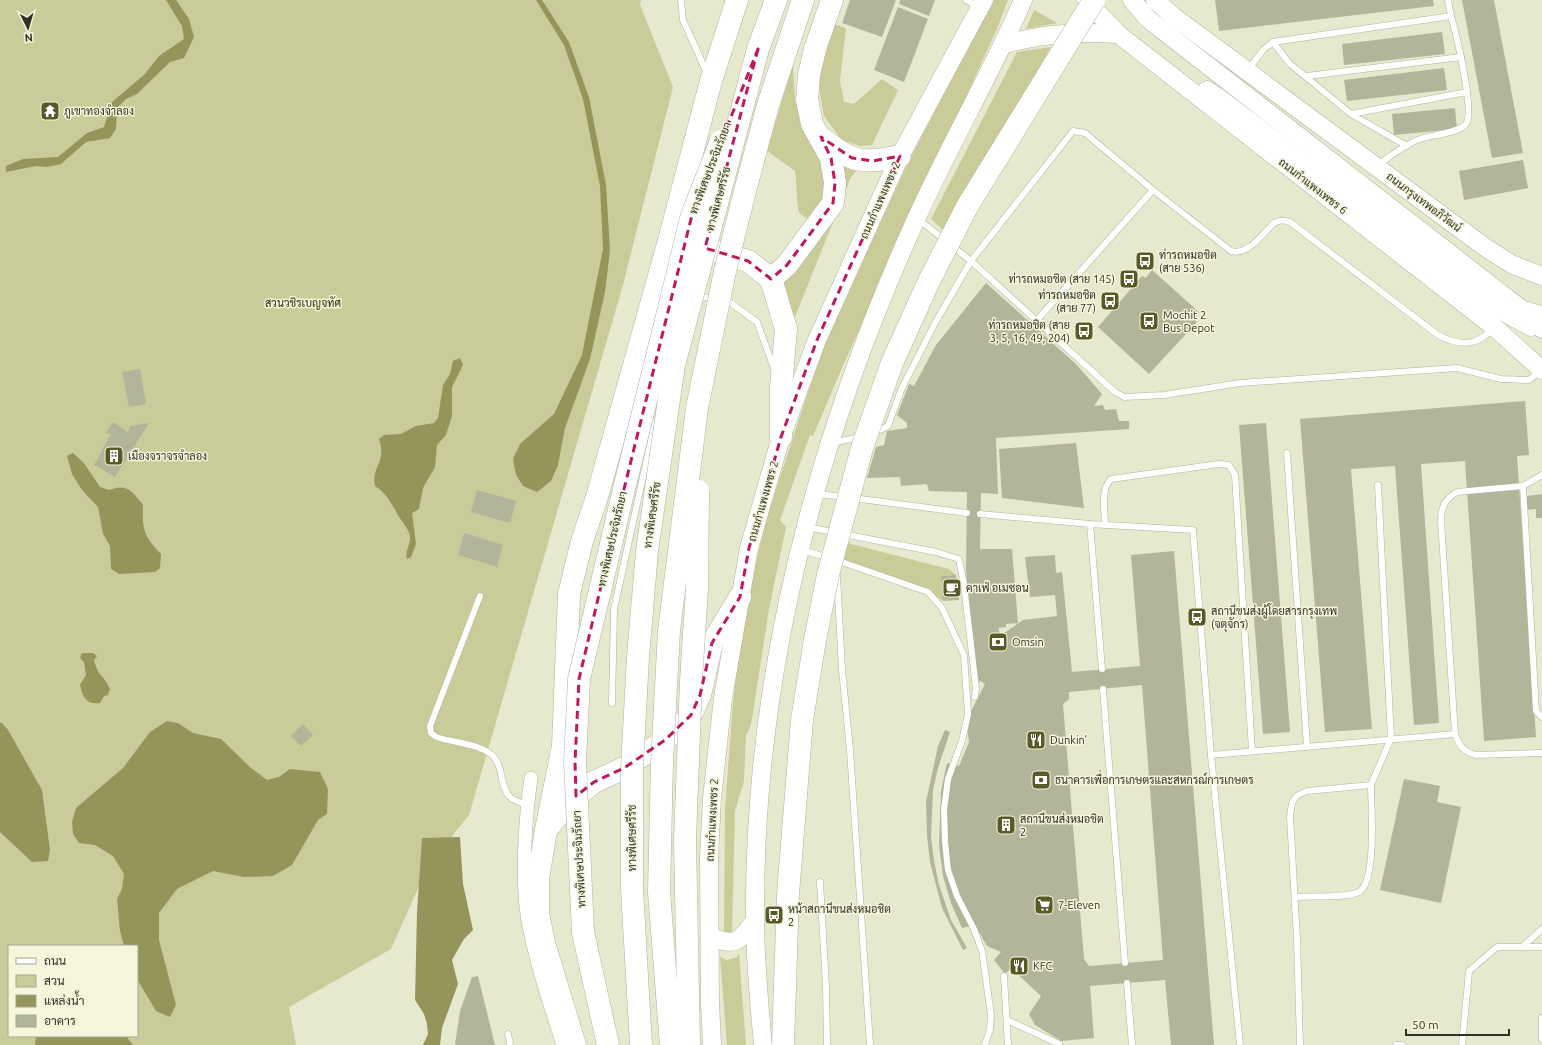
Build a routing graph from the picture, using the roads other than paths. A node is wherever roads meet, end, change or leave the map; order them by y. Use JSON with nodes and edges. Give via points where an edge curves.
{"nodes":[{"id":1,"x":680,"y":0,"type":"edge"},
{"id":2,"x":737,"y":0,"type":"edge"},
{"id":3,"x":776,"y":0,"type":"edge"},
{"id":4,"x":803,"y":0,"type":"edge"},
{"id":5,"x":832,"y":0,"type":"edge"},
{"id":6,"x":1023,"y":0,"type":"edge"},
{"id":7,"x":1086,"y":0,"type":"edge"},
{"id":8,"x":1094,"y":0,"type":"edge"},
{"id":9,"x":1132,"y":0,"type":"edge"},
{"id":10,"x":1155,"y":0,"type":"edge"},
{"id":11,"x":1448,"y":0,"type":"edge"},
{"id":12,"x":976,"y":2,"type":"edge"},
{"id":13,"x":1451,"y":16,"type":"junction"},
{"id":14,"x":1118,"y":34,"type":"junction"},
{"id":15,"x":1273,"y":42,"type":"junction"},
{"id":16,"x":1004,"y":44,"type":"junction"},
{"id":17,"x":758,"y":49,"type":"junction"},
{"id":18,"x":1461,"y":57,"type":"junction"},
{"id":19,"x":1161,"y":68,"type":"junction"},
{"id":20,"x":1247,"y":72,"type":"junction"},
{"id":21,"x":1307,"y":76,"type":"junction"},
{"id":22,"x":711,"y":81,"type":"junction"},
{"id":23,"x":1466,"y":92,"type":"junction"},
{"id":24,"x":1352,"y":114,"type":"junction"},
{"id":25,"x":821,"y":137,"type":"junction"},
{"id":26,"x":1407,"y":146,"type":"junction"},
{"id":27,"x":900,"y":156,"type":"junction"},
{"id":28,"x":1375,"y":166,"type":"junction"},
{"id":29,"x":1153,"y":190,"type":"junction"},
{"id":30,"x":916,"y":218,"type":"junction"},
{"id":31,"x":668,"y":244,"type":"junction"},
{"id":32,"x":971,"y":261,"type":"junction"},
{"id":33,"x":1542,"y":276,"type":"edge"},
{"id":34,"x":771,"y":279,"type":"junction"},
{"id":35,"x":663,"y":285,"type":"junction"},
{"id":36,"x":689,"y":295,"type":"junction"},
{"id":37,"x":1516,"y":305,"type":"junction"},
{"id":38,"x":1542,"y":313,"type":"edge"},
{"id":39,"x":1037,"y":320,"type":"junction"},
{"id":40,"x":1494,"y":327,"type":"junction"},
{"id":41,"x":1542,"y":329,"type":"edge"},
{"id":42,"x":1542,"y":332,"type":"edge"},
{"id":43,"x":1542,"y":370,"type":"edge"},
{"id":44,"x":781,"y":387,"type":"junction"},
{"id":45,"x":661,"y":400,"type":"dead end"},
{"id":46,"x":697,"y":408,"type":"junction"},
{"id":47,"x":657,"y":415,"type":"dead end"},
{"id":48,"x":781,"y":437,"type":"junction"},
{"id":49,"x":829,"y":444,"type":"junction"},
{"id":50,"x":1287,"y":453,"type":"dead end"},
{"id":51,"x":1542,"y":475,"type":"edge"},
{"id":52,"x":1378,"y":485,"type":"dead end"},
{"id":53,"x":1523,"y":486,"type":"junction"},
{"id":54,"x":813,"y":493,"type":"junction"},
{"id":55,"x":967,"y":513,"type":"dead end"},
{"id":56,"x":980,"y":514,"type":"dead end"},
{"id":57,"x":1090,"y":524,"type":"junction"},
{"id":58,"x":1105,"y":525,"type":"junction"},
{"id":59,"x":804,"y":527,"type":"junction"},
{"id":60,"x":799,"y":549,"type":"junction"},
{"id":61,"x":836,"y":560,"type":"junction"},
{"id":62,"x":480,"y":596,"type":"dead end"},
{"id":63,"x":740,"y":597,"type":"junction"},
{"id":64,"x":1102,"y":669,"type":"dead end"},
{"id":65,"x":1103,"y":689,"type":"dead end"},
{"id":66,"x":975,"y":697,"type":"dead end"},
{"id":67,"x":612,"y":703,"type":"dead end"},
{"id":68,"x":1542,"y":717,"type":"edge"},
{"id":69,"x":1455,"y":734,"type":"junction"},
{"id":70,"x":1391,"y":738,"type":"junction"},
{"id":71,"x":1307,"y":747,"type":"junction"},
{"id":72,"x":1252,"y":751,"type":"junction"},
{"id":73,"x":1542,"y":753,"type":"edge"},
{"id":74,"x":1211,"y":755,"type":"junction"},
{"id":75,"x":531,"y":778,"type":"dead end"},
{"id":76,"x":1371,"y":785,"type":"junction"},
{"id":77,"x":527,"y":805,"type":"junction"},
{"id":78,"x":546,"y":830,"type":"junction"},
{"id":79,"x":820,"y":882,"type":"dead end"},
{"id":80,"x":1295,"y":897,"type":"junction"},
{"id":81,"x":755,"y":920,"type":"junction"},
{"id":82,"x":1542,"y":929,"type":"edge"},
{"id":83,"x":710,"y":936,"type":"junction"},
{"id":84,"x":1522,"y":947,"type":"junction"},
{"id":85,"x":1542,"y":947,"type":"edge"},
{"id":86,"x":1125,"y":963,"type":"dead end"},
{"id":87,"x":1004,"y":976,"type":"dead end"},
{"id":88,"x":1127,"y":983,"type":"dead end"},
{"id":89,"x":1542,"y":1018,"type":"edge"},
{"id":90,"x":1007,"y":1020,"type":"junction"},
{"id":91,"x":508,"y":1034,"type":"dead end"},
{"id":92,"x":1042,"y":1037,"type":"junction"},
{"id":93,"x":1542,"y":1039,"type":"edge"},
{"id":94,"x":1059,"y":1044,"type":"dead end"},
{"id":95,"x":510,"y":1045,"type":"edge"},
{"id":96,"x":563,"y":1045,"type":"edge"},
{"id":97,"x":575,"y":1045,"type":"edge"},
{"id":98,"x":608,"y":1045,"type":"edge"},
{"id":99,"x":640,"y":1045,"type":"edge"},
{"id":100,"x":671,"y":1045,"type":"edge"},
{"id":101,"x":689,"y":1045,"type":"edge"},
{"id":102,"x":712,"y":1045,"type":"edge"},
{"id":103,"x":763,"y":1045,"type":"edge"},
{"id":104,"x":783,"y":1045,"type":"edge"},
{"id":105,"x":827,"y":1045,"type":"edge"},
{"id":106,"x":870,"y":1045,"type":"edge"},
{"id":107,"x":985,"y":1045,"type":"edge"},
{"id":108,"x":1008,"y":1045,"type":"edge"},
{"id":109,"x":1042,"y":1045,"type":"edge"},
{"id":110,"x":1132,"y":1045,"type":"edge"},
{"id":111,"x":1240,"y":1045,"type":"edge"},
{"id":112,"x":1300,"y":1045,"type":"edge"},
{"id":113,"x":1396,"y":1045,"type":"edge"},
{"id":114,"x":1402,"y":1045,"type":"edge"},
{"id":115,"x":1462,"y":1045,"type":"edge"}],
"edges":[{"from":1,"to":22,"type":"lane","via":[[683,20]]},
{"from":2,"to":22,"type":"highway"},
{"from":3,"to":17,"type":"highway","name":"ทางพิเศษศรีรัช"},
{"from":4,"to":46,"type":"highway","bridge":true,"via":[[768,105],[745,191],[725,271]]},
{"from":5,"to":25,"type":"highway","via":[[809,75],[807,100],[812,124]]},
{"from":6,"to":16,"type":"main road"},
{"from":7,"to":14,"type":"main road","name":"ถนนกำแพงเพชร 6"},
{"from":8,"to":104,"type":"highway","bridge":true,"via":[[968,205],[892,362],[862,448],[828,575],[802,720],[788,894]]},
{"from":9,"to":37,"type":"main road","via":[[1148,20]]},
{"from":10,"to":20,"type":"main road"},
{"from":11,"to":13,"type":"lane"},
{"from":12,"to":27,"type":"main road","name":"ถนนกำแพงเพชร 2"},
{"from":13,"to":15,"type":"lane"},
{"from":13,"to":18,"type":"lane"},
{"from":14,"to":16,"type":"main road","via":[[1060,33]]},
{"from":14,"to":19,"type":"main road","name":"ถนนกำแพงเพชร 6"},
{"from":15,"to":20,"type":"lane","via":[[1264,49]]},
{"from":15,"to":21,"type":"lane","via":[[1288,63]]},
{"from":16,"to":30,"type":"main road"},
{"from":17,"to":98,"type":"highway","name":"ทางพิเศษประจิมรัถยา","bridge":true,"via":[[692,215],[580,679],[575,762],[583,932]]},
{"from":17,"to":99,"type":"highway","name":"ทางพิเศษศรีรัช","bridge":true,"via":[[674,365],[647,551],[632,768],[632,889]]},
{"from":18,"to":21,"type":"lane"},
{"from":18,"to":23,"type":"lane"},
{"from":19,"to":40,"type":"main road","name":"ถนนกำแพงเพชร 6"},
{"from":19,"to":42,"type":"main road","via":[[1219,98],[1500,310]]},
{"from":20,"to":28,"type":"main road","name":"ถนนกรุงเทพอภิวัฒน์"},
{"from":21,"to":24,"type":"lane"},
{"from":22,"to":31,"type":"highway"},
{"from":23,"to":24,"type":"lane"},
{"from":23,"to":26,"type":"lane","via":[[1469,116],[1466,124],[1460,129],[1419,139]]},
{"from":24,"to":26,"type":"lane"},
{"from":25,"to":27,"type":"highway","via":[[840,153],[852,158],[873,162]]},
{"from":25,"to":34,"type":"highway","via":[[831,158],[835,183],[833,203],[787,265]]},
{"from":26,"to":28,"type":"lane"},
{"from":27,"to":48,"type":"main road","name":"ถนนกำแพงเพชร 2","via":[[817,340]]},
{"from":28,"to":33,"type":"main road","name":"ถนนกรุงเทพอภิวัฒน์","via":[[1486,248],[1513,265]]},
{"from":29,"to":32,"type":"lane","via":[[1085,133],[1072,131]]},
{"from":29,"to":39,"type":"lane"},
{"from":29,"to":40,"type":"lane","via":[[1237,253],[1245,250],[1274,223],[1280,220],[1290,222],[1438,335],[1454,343],[1472,342],[1486,336]]},
{"from":30,"to":32,"type":"lane"},
{"from":30,"to":49,"type":"main road","via":[[860,357]]},
{"from":31,"to":34,"type":"highway","via":[[688,243],[748,261]]},
{"from":31,"to":35,"type":"highway"},
{"from":32,"to":39,"type":"lane"},
{"from":32,"to":49,"type":"lane","via":[[935,323],[901,390],[888,426],[868,435]]},
{"from":34,"to":44,"type":"highway","via":[[786,329]]},
{"from":35,"to":36,"type":"lane"},
{"from":35,"to":78,"type":"highway","via":[[582,541],[569,594],[563,746]]},
{"from":36,"to":44,"type":"lane","via":[[728,301],[757,322]]},
{"from":36,"to":45,"type":"lane"},
{"from":37,"to":38,"type":"street"},
{"from":37,"to":41,"type":"main road"},
{"from":39,"to":43,"type":"lane","via":[[1115,392],[1124,397],[1164,395],[1240,383],[1457,368],[1500,379],[1529,380]]},
{"from":40,"to":43,"type":"main road","name":"ถนนกำแพงเพชร 6"},
{"from":44,"to":48,"type":"highway"},
{"from":46,"to":100,"type":"highway","bridge":true,"via":[[669,631],[662,762],[659,892]]},
{"from":46,"to":101,"type":"highway","bridge":true,"via":[[697,588],[685,840]]},
{"from":47,"to":67,"type":"lane","via":[[614,609]]},
{"from":48,"to":63,"type":"main road","name":"ถนนกำแพงเพชร 2","via":[[749,548]]},
{"from":49,"to":54,"type":"main road"},
{"from":50,"to":71,"type":"lane"},
{"from":51,"to":53,"type":"lane"},
{"from":52,"to":70,"type":"lane"},
{"from":53,"to":68,"type":"lane","via":[[1536,711]]},
{"from":53,"to":69,"type":"lane","via":[[1457,492],[1444,503],[1441,512]]},
{"from":54,"to":55,"type":"lane"},
{"from":54,"to":59,"type":"main road"},
{"from":56,"to":57,"type":"lane"},
{"from":57,"to":58,"type":"lane"},
{"from":57,"to":64,"type":"lane"},
{"from":58,"to":72,"type":"lane","via":[[1104,494],[1106,484],[1111,479],[1219,464],[1230,465],[1234,470]]},
{"from":58,"to":74,"type":"lane","via":[[1194,530]]},
{"from":59,"to":60,"type":"main road"},
{"from":59,"to":66,"type":"lane","via":[[936,552],[959,559],[976,688]]},
{"from":60,"to":61,"type":"lane"},
{"from":60,"to":81,"type":"main road","via":[[780,642],[763,764],[756,846]]},
{"from":61,"to":106,"type":"lane"},
{"from":61,"to":107,"type":"lane","via":[[928,592],[942,608],[964,655],[968,714],[962,741],[948,779],[944,809],[945,842],[948,870],[982,952],[990,1015],[990,1029]]},
{"from":62,"to":77,"type":"lane","via":[[430,726],[431,733],[436,737],[479,748],[492,756],[498,763],[510,797]]},
{"from":63,"to":78,"type":"highway","via":[[712,643],[700,695],[691,715],[665,740],[624,768],[594,782],[571,800]]},
{"from":63,"to":83,"type":"main road","name":"ถนนกำแพงเพชร 2","via":[[717,745],[709,858]]},
{"from":65,"to":86,"type":"lane"},
{"from":69,"to":70,"type":"lane"},
{"from":69,"to":73,"type":"lane","via":[[1463,749],[1476,756]]},
{"from":70,"to":71,"type":"lane"},
{"from":70,"to":76,"type":"lane"},
{"from":71,"to":72,"type":"lane"},
{"from":72,"to":74,"type":"lane"},
{"from":74,"to":111,"type":"lane"},
{"from":75,"to":77,"type":"street"},
{"from":76,"to":80,"type":"lane","via":[[1371,867],[1367,882],[1359,892]]},
{"from":76,"to":80,"type":"lane","via":[[1307,791],[1297,795],[1292,801],[1290,817]]},
{"from":77,"to":96,"type":"street","via":[[525,893],[528,922],[546,995]]},
{"from":78,"to":97,"type":"highway","via":[[538,879],[538,913],[544,943]]},
{"from":79,"to":105,"type":"lane"},
{"from":80,"to":112,"type":"lane"},
{"from":81,"to":83,"type":"main road","via":[[742,938],[735,942],[722,941]]},
{"from":81,"to":103,"type":"main road"},
{"from":82,"to":84,"type":"lane"},
{"from":83,"to":102,"type":"main road","name":"ถนนกำแพงเพชร 2"},
{"from":84,"to":85,"type":"lane"},
{"from":84,"to":115,"type":"lane","via":[[1497,947],[1469,971]]},
{"from":87,"to":90,"type":"lane"},
{"from":88,"to":110,"type":"lane"},
{"from":89,"to":93,"type":"lane"},
{"from":90,"to":92,"type":"lane"},
{"from":90,"to":108,"type":"lane"},
{"from":91,"to":95,"type":"lane"},
{"from":92,"to":94,"type":"lane"},
{"from":92,"to":109,"type":"lane"},
{"from":113,"to":114,"type":"lane"}]}
